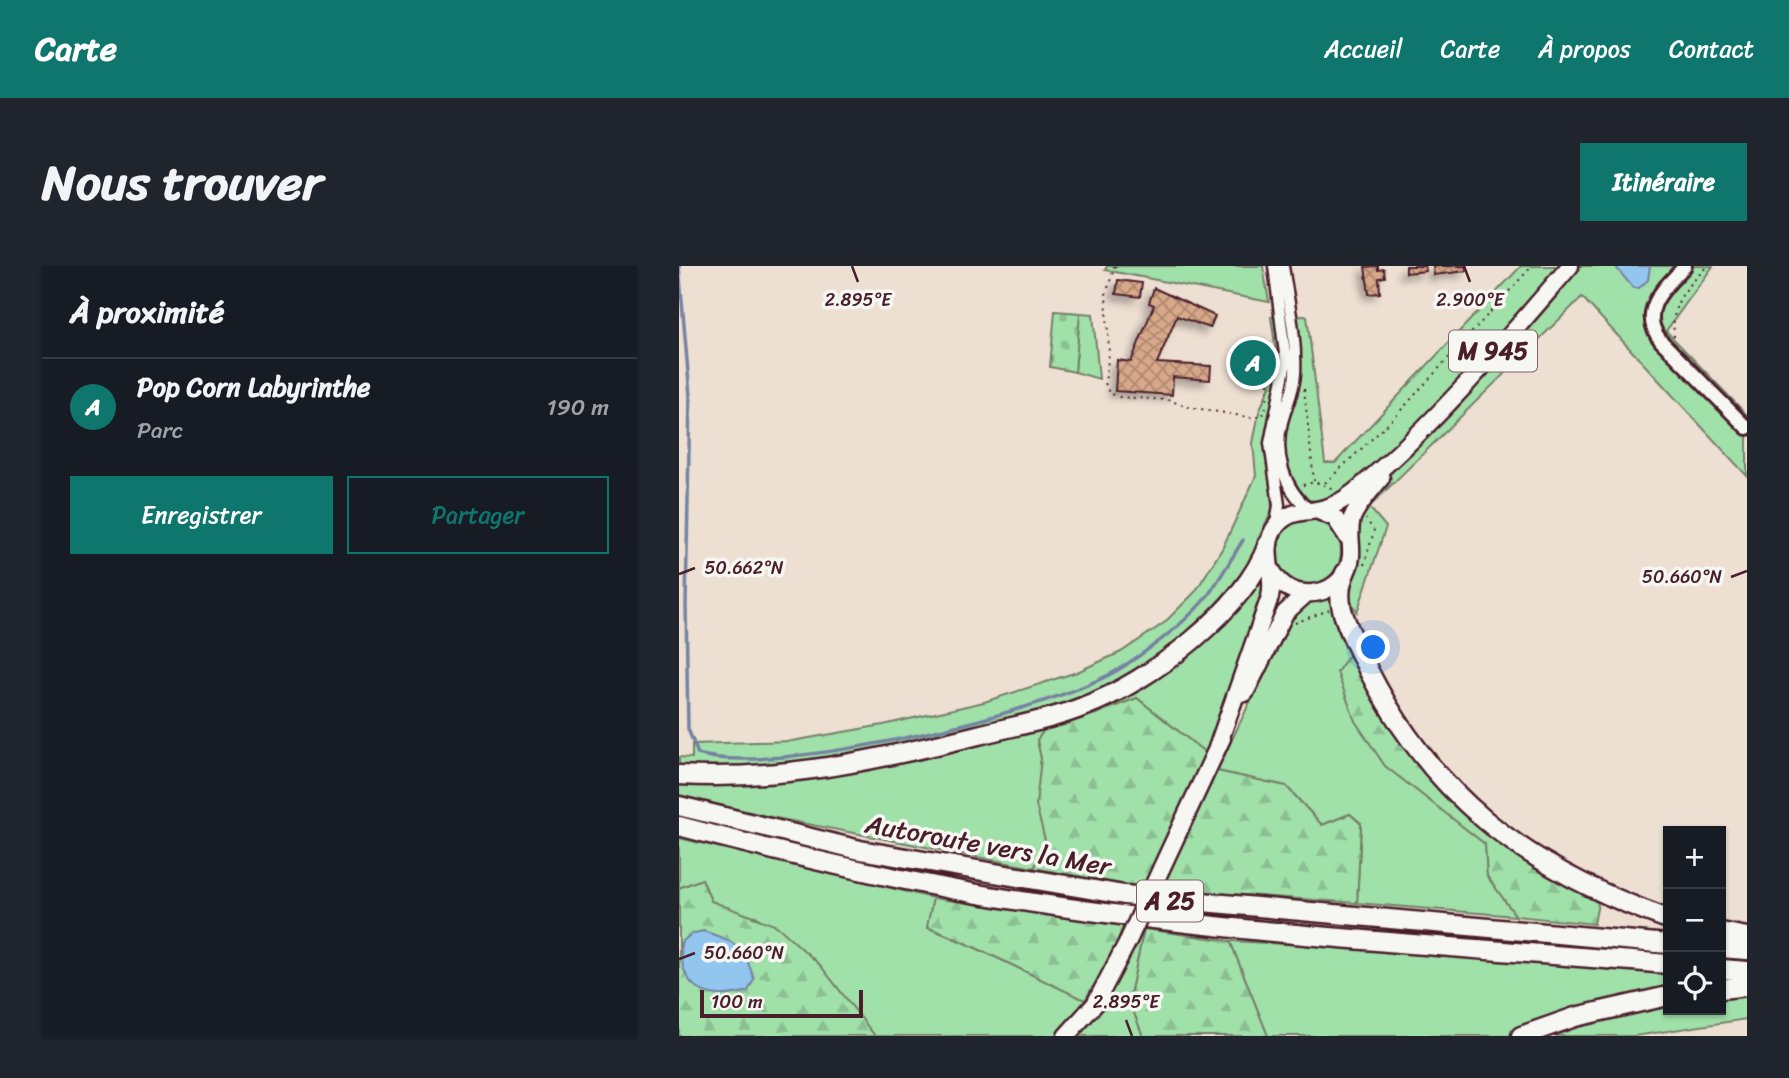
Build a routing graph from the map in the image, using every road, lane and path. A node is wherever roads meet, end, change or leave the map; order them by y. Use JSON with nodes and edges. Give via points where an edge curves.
{"nodes":[{"id":1,"x":1115,"y":266,"type":"edge"},
{"id":2,"x":1274,"y":266,"type":"edge"},
{"id":3,"x":1283,"y":266,"type":"edge"},
{"id":4,"x":1532,"y":266,"type":"edge"},
{"id":5,"x":1570,"y":266,"type":"edge"},
{"id":6,"x":1685,"y":266,"type":"edge"},
{"id":7,"x":1707,"y":266,"type":"edge"},
{"id":8,"x":1286,"y":350,"type":"junction"},
{"id":9,"x":1672,"y":352,"type":"junction"},
{"id":10,"x":1295,"y":375,"type":"junction"},
{"id":11,"x":1747,"y":428,"type":"edge"},
{"id":12,"x":1415,"y":435,"type":"junction"},
{"id":13,"x":1313,"y":510,"type":"junction"},
{"id":14,"x":1276,"y":527,"type":"junction"},
{"id":15,"x":1350,"y":541,"type":"junction"},
{"id":16,"x":1268,"y":544,"type":"junction"},
{"id":17,"x":1271,"y":569,"type":"junction"},
{"id":18,"x":1345,"y":573,"type":"junction"},
{"id":19,"x":1306,"y":594,"type":"junction"},
{"id":20,"x":1217,"y":748,"type":"junction"},
{"id":21,"x":679,"y":775,"type":"edge"},
{"id":22,"x":679,"y":806,"type":"edge"},
{"id":23,"x":679,"y":826,"type":"edge"},
{"id":24,"x":1663,"y":917,"type":"edge"},
{"id":25,"x":1726,"y":933,"type":"edge"},
{"id":26,"x":1747,"y":937,"type":"edge"},
{"id":27,"x":1663,"y":944,"type":"edge"},
{"id":28,"x":1726,"y":948,"type":"edge"},
{"id":29,"x":1747,"y":950,"type":"edge"},
{"id":30,"x":1663,"y":964,"type":"edge"},
{"id":31,"x":1726,"y":969,"type":"edge"},
{"id":32,"x":1747,"y":971,"type":"edge"},
{"id":33,"x":1747,"y":986,"type":"edge"},
{"id":34,"x":1726,"y":988,"type":"edge"},
{"id":35,"x":1663,"y":997,"type":"edge"},
{"id":36,"x":1066,"y":1036,"type":"edge"},
{"id":37,"x":1521,"y":1036,"type":"edge"}],
"edges":[{"from":1,"to":8,"type":"path","via":[[1106,294],[1109,353],[1105,383],[1109,393],[1254,418],[1263,415],[1267,403],[1270,356]]},
{"from":2,"to":8,"type":"street"},
{"from":3,"to":10,"type":"street"},
{"from":4,"to":10,"type":"path","via":[[1392,419],[1324,483],[1313,479],[1302,377]]},
{"from":5,"to":12,"type":"main road","number":"M 945"},
{"from":6,"to":9,"type":"street","via":[[1658,295],[1651,312],[1654,330]]},
{"from":7,"to":9,"type":"path","via":[[1679,297],[1672,314]]},
{"from":8,"to":14,"type":"street","via":[[1285,377],[1270,443],[1279,505]]},
{"from":9,"to":11,"type":"street"},
{"from":10,"to":13,"type":"street","via":[[1279,452],[1288,484]]},
{"from":12,"to":13,"type":"main road","number":"M 945","via":[[1363,485],[1339,502]]},
{"from":12,"to":15,"type":"main road","number":"M 945","via":[[1356,510]]},
{"from":13,"to":14,"type":"main road","via":[[1290,514]]},
{"from":13,"to":15,"type":"main road","via":[[1335,519]]},
{"from":14,"to":16,"type":"main road"},
{"from":15,"to":18,"type":"main road"},
{"from":16,"to":17,"type":"main road"},
{"from":16,"to":21,"type":"highway","via":[[1249,579],[1201,631],[1143,676],[1087,706],[835,767],[773,774]]},
{"from":17,"to":19,"type":"main road","via":[[1282,584]]},
{"from":17,"to":20,"type":"main road","via":[[1270,598]]},
{"from":18,"to":19,"type":"main road","via":[[1331,588]]},
{"from":18,"to":24,"type":"highway","via":[[1338,591],[1340,606],[1363,659],[1389,708],[1443,780],[1482,818],[1549,867]]},
{"from":19,"to":20,"type":"main road","via":[[1285,613]]},
{"from":20,"to":36,"type":"main road","bridge":true,"via":[[1095,1004]]},
{"from":22,"to":27,"type":"highway","name":"Autoroute vers la Mer","number":"A 25","via":[[873,853],[1124,895]]},
{"from":23,"to":30,"type":"highway","number":"A 25","via":[[918,882],[1040,903],[1244,928]]},
{"from":25,"to":26,"type":"highway"},
{"from":28,"to":29,"type":"highway"},
{"from":31,"to":32,"type":"highway"},
{"from":33,"to":34,"type":"highway"},
{"from":35,"to":37,"type":"highway","via":[[1575,1017]]}]}
